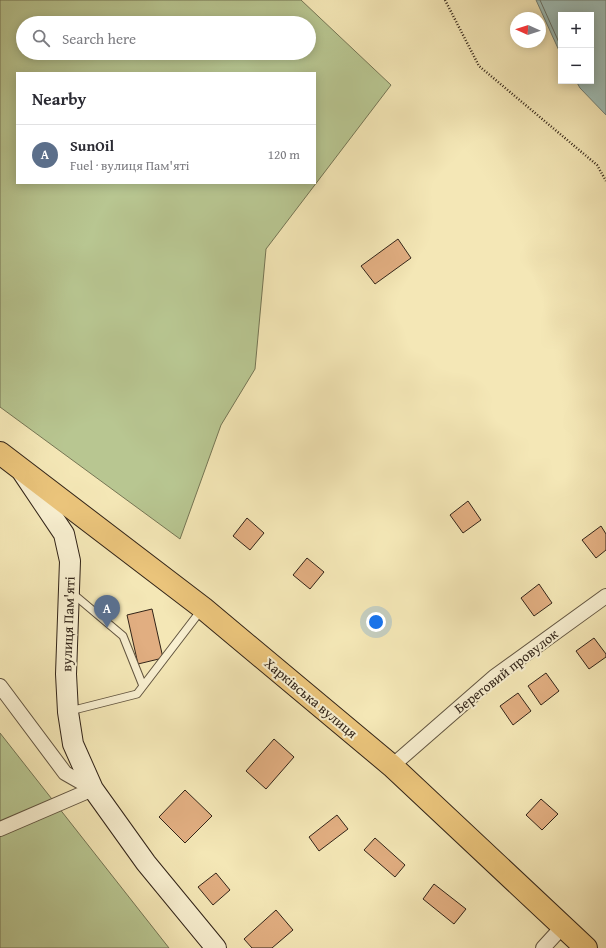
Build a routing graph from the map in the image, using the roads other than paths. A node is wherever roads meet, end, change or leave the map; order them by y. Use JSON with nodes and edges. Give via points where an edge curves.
{"nodes":[{"id":1,"x":0,"y":453,"type":"edge"},
{"id":2,"x":20,"y":468,"type":"junction"},
{"id":3,"x":68,"y":590,"type":"junction"},
{"id":4,"x":606,"y":596,"type":"edge"},
{"id":5,"x":203,"y":608,"type":"junction"},
{"id":6,"x":0,"y":686,"type":"edge"},
{"id":7,"x":143,"y":686,"type":"junction"},
{"id":8,"x":68,"y":712,"type":"junction"},
{"id":9,"x":392,"y":766,"type":"junction"},
{"id":10,"x":93,"y":790,"type":"junction"},
{"id":11,"x":0,"y":829,"type":"edge"},
{"id":12,"x":564,"y":925,"type":"junction"},
{"id":13,"x":216,"y":948,"type":"edge"},
{"id":14,"x":543,"y":948,"type":"edge"},
{"id":15,"x":586,"y":948,"type":"edge"}],
"edges":[{"from":1,"to":2,"type":"main road","name":"Харківська вулиця"},
{"from":2,"to":3,"type":"street","name":"вулиця Пам'яті","via":[[64,534],[70,561]]},
{"from":2,"to":5,"type":"main road","name":"Харківська вулиця"},
{"from":3,"to":7,"type":"lane","via":[[123,636]]},
{"from":3,"to":8,"type":"street","name":"вулиця Пам'яті"},
{"from":4,"to":9,"type":"street","name":"Береговий провулок","via":[[494,677]]},
{"from":5,"to":7,"type":"lane"},
{"from":5,"to":9,"type":"main road","name":"Харківська вулиця"},
{"from":6,"to":10,"type":"street","name":"вулиця Пам'яті","via":[[65,773]]},
{"from":7,"to":8,"type":"lane","via":[[137,694]]},
{"from":8,"to":10,"type":"street","name":"вулиця Пам'яті","via":[[73,744]]},
{"from":9,"to":12,"type":"main road","name":"Харківська вулиця"},
{"from":10,"to":11,"type":"street"},
{"from":10,"to":13,"type":"street","name":"вулиця Пам'яті","via":[[146,864]]},
{"from":12,"to":14,"type":"street"},
{"from":12,"to":15,"type":"main road","name":"Харківська вулиця"}]}
